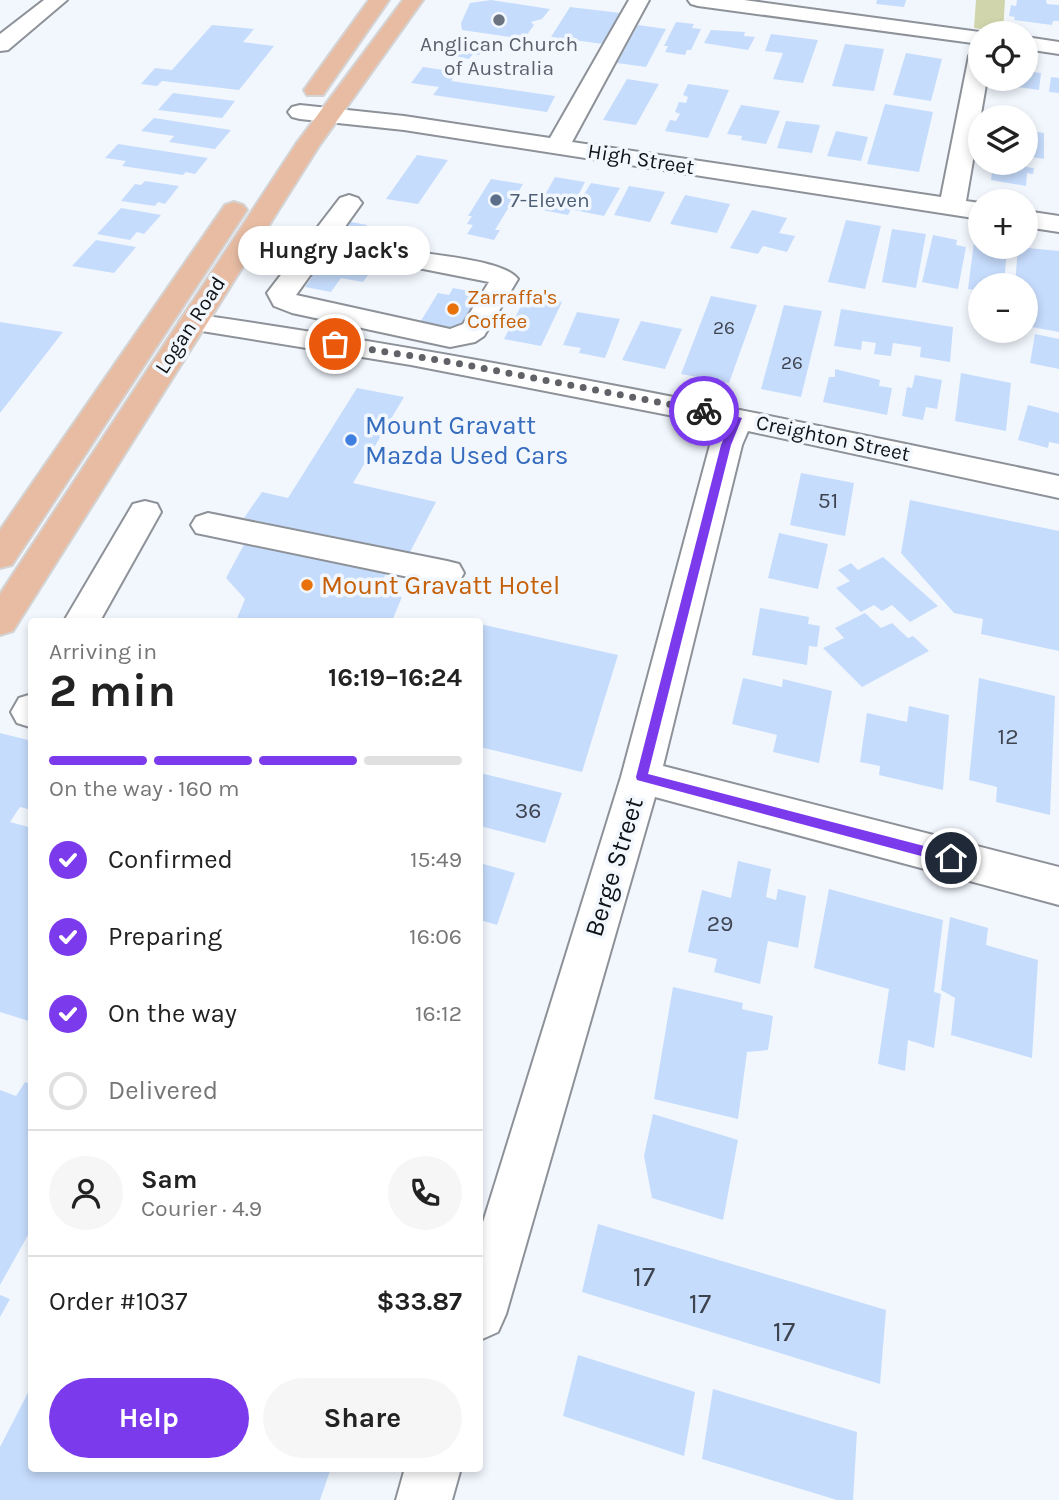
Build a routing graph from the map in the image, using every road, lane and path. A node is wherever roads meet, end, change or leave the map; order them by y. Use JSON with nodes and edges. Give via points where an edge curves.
{"nodes":[{"id":1,"x":57,"y":0,"type":"edge"},
{"id":2,"x":379,"y":0,"type":"edge"},
{"id":3,"x":413,"y":0,"type":"edge"},
{"id":4,"x":639,"y":0,"type":"edge"},
{"id":5,"x":698,"y":0,"type":"edge"},
{"id":6,"x":968,"y":36,"type":"edge"},
{"id":7,"x":0,"y":45,"type":"edge"},
{"id":8,"x":1038,"y":45,"type":"edge"},
{"id":9,"x":1059,"y":48,"type":"edge"},
{"id":10,"x":974,"y":91,"type":"edge"},
{"id":11,"x":314,"y":114,"type":"junction"},
{"id":12,"x":558,"y":146,"type":"junction"},
{"id":13,"x":349,"y":203,"type":"dead end"},
{"id":14,"x":953,"y":206,"type":"junction"},
{"id":15,"x":968,"y":209,"type":"edge"},
{"id":16,"x":1038,"y":221,"type":"edge"},
{"id":17,"x":1059,"y":225,"type":"edge"},
{"id":18,"x":417,"y":260,"type":"dead end"},
{"id":19,"x":193,"y":323,"type":"junction"},
{"id":20,"x":738,"y":418,"type":"junction"},
{"id":21,"x":1059,"y":487,"type":"edge"},
{"id":22,"x":145,"y":512,"type":"dead end"},
{"id":23,"x":208,"y":525,"type":"dead end"},
{"id":24,"x":0,"y":556,"type":"edge"},
{"id":25,"x":447,"y":573,"type":"dead end"},
{"id":26,"x":84,"y":618,"type":"edge"},
{"id":27,"x":0,"y":622,"type":"edge"},
{"id":28,"x":641,"y":777,"type":"junction"},
{"id":29,"x":1059,"y":887,"type":"edge"},
{"id":30,"x":483,"y":1304,"type":"edge"},
{"id":31,"x":432,"y":1472,"type":"edge"},
{"id":32,"x":424,"y":1500,"type":"edge"}],
"edges":[{"from":1,"to":7,"type":"street"},
{"from":2,"to":11,"type":"main road","name":"Logan Road"},
{"from":3,"to":11,"type":"main road","name":"Logan Road"},
{"from":4,"to":12,"type":"street"},
{"from":5,"to":6,"type":"street"},
{"from":8,"to":9,"type":"street"},
{"from":10,"to":14,"type":"street"},
{"from":11,"to":12,"type":"street","name":"High Street"},
{"from":11,"to":19,"type":"main road","name":"Logan Road"},
{"from":11,"to":24,"type":"main road","name":"Logan Road"},
{"from":12,"to":14,"type":"street","name":"High Street"},
{"from":13,"to":18,"type":"street","via":[[281,293],[284,300],[450,338],[474,330],[504,279]]},
{"from":14,"to":15,"type":"street","name":"High Street"},
{"from":16,"to":17,"type":"street"},
{"from":19,"to":20,"type":"street","name":"Creighton Street","via":[[451,362]]},
{"from":19,"to":27,"type":"main road","name":"Logan Road"},
{"from":20,"to":21,"type":"street","name":"Creighton Street"},
{"from":20,"to":28,"type":"street","name":"Berge Street","via":[[726,445]]},
{"from":22,"to":26,"type":"street"},
{"from":23,"to":25,"type":"street"},
{"from":28,"to":29,"type":"street"},
{"from":28,"to":30,"type":"street","name":"Berge Street"},
{"from":31,"to":32,"type":"street"}]}
